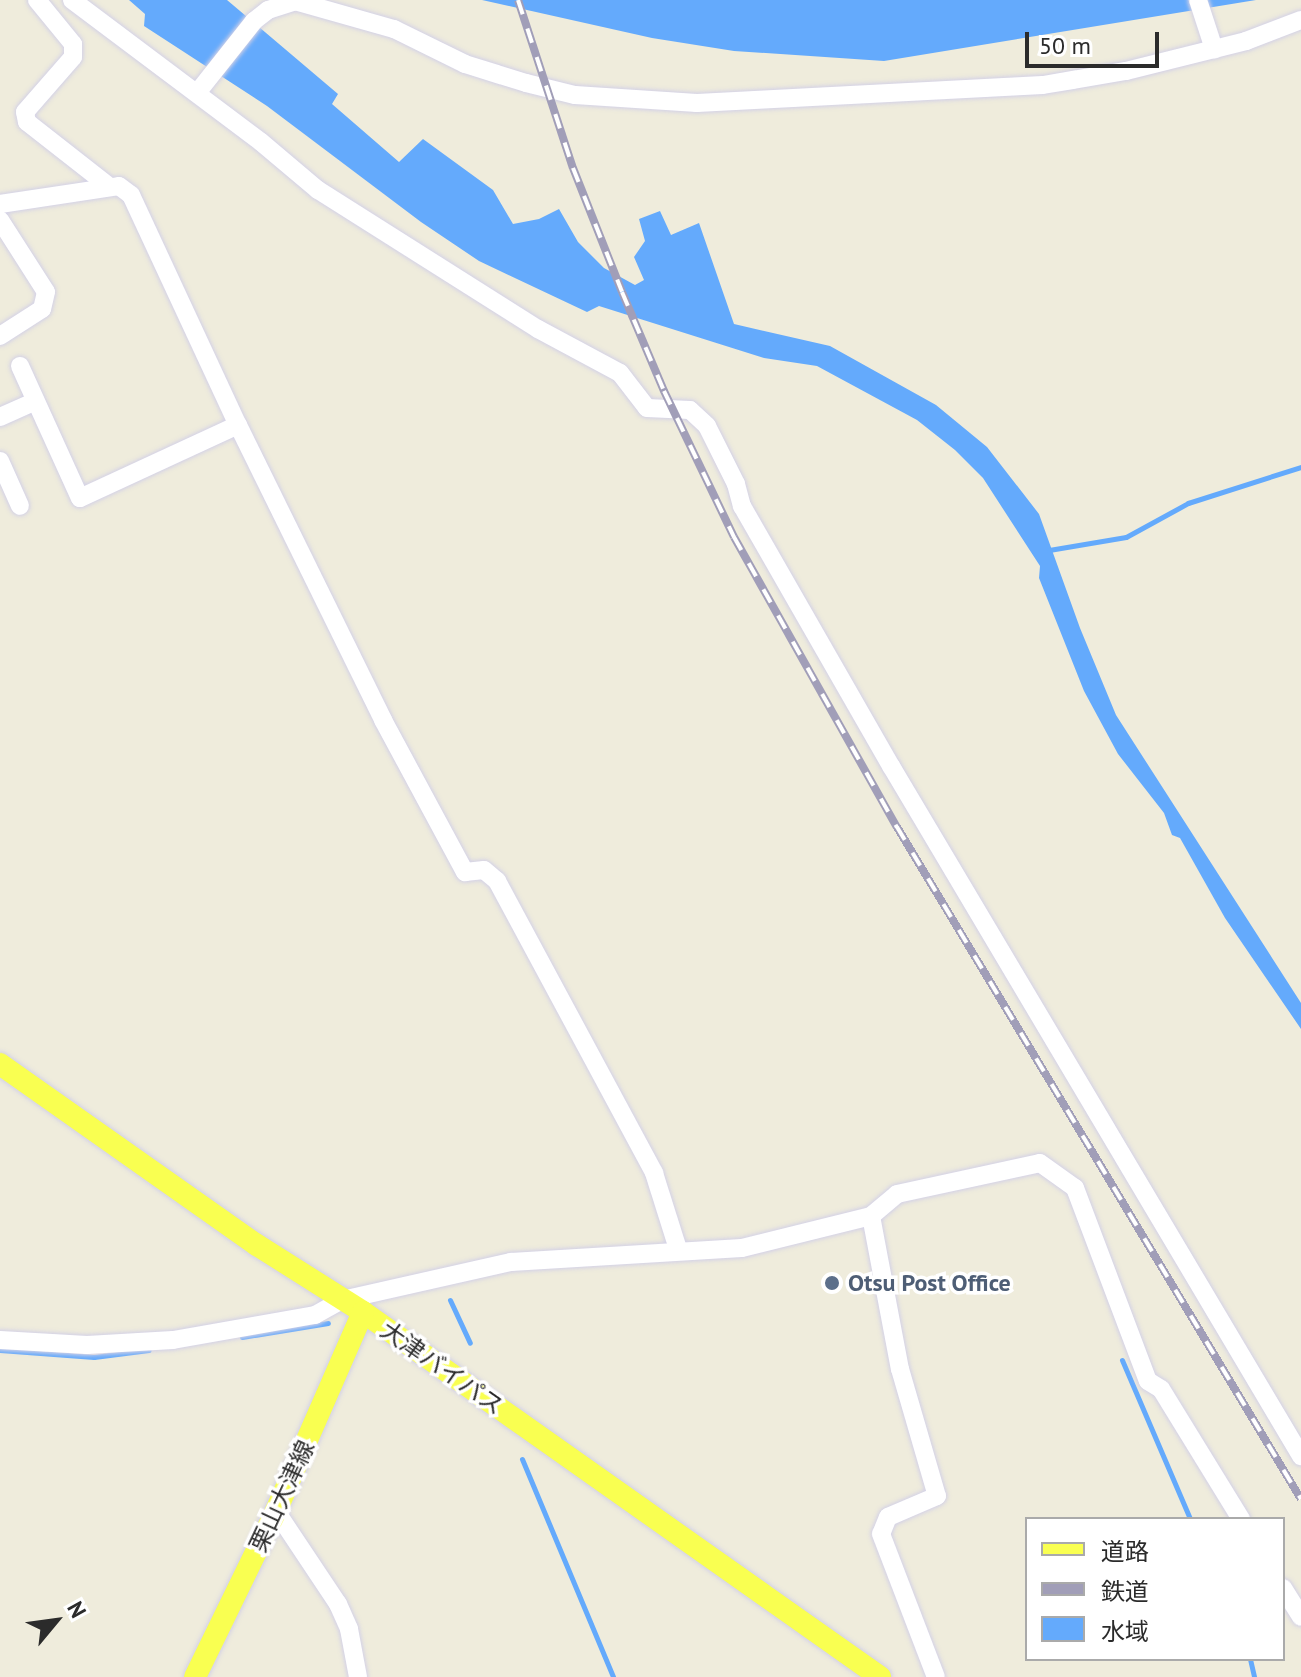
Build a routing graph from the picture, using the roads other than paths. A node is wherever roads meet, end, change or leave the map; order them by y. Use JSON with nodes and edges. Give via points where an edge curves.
{"nodes":[{"id":1,"x":37,"y":0,"type":"edge"},
{"id":2,"x":72,"y":0,"type":"edge"},
{"id":3,"x":1198,"y":0,"type":"edge"},
{"id":4,"x":1301,"y":20,"type":"edge"},
{"id":5,"x":1214,"y":49,"type":"junction"},
{"id":6,"x":201,"y":88,"type":"junction"},
{"id":7,"x":110,"y":187,"type":"junction"},
{"id":8,"x":0,"y":204,"type":"edge"},
{"id":9,"x":0,"y":220,"type":"edge"},
{"id":10,"x":0,"y":336,"type":"edge"},
{"id":11,"x":20,"y":366,"type":"dead end"},
{"id":12,"x":36,"y":401,"type":"junction"},
{"id":13,"x":0,"y":417,"type":"edge"},
{"id":14,"x":238,"y":425,"type":"junction"},
{"id":15,"x":0,"y":461,"type":"edge"},
{"id":16,"x":20,"y":506,"type":"dead end"},
{"id":17,"x":0,"y":1064,"type":"edge"},
{"id":18,"x":871,"y":1216,"type":"junction"},
{"id":19,"x":678,"y":1249,"type":"junction"},
{"id":20,"x":342,"y":1300,"type":"junction"},
{"id":21,"x":363,"y":1312,"type":"junction"},
{"id":22,"x":0,"y":1340,"type":"edge"},
{"id":23,"x":1301,"y":1456,"type":"edge"},
{"id":24,"x":276,"y":1511,"type":"junction"},
{"id":25,"x":1240,"y":1517,"type":"edge"},
{"id":26,"x":1285,"y":1591,"type":"edge"},
{"id":27,"x":1301,"y":1617,"type":"edge"},
{"id":28,"x":195,"y":1677,"type":"edge"},
{"id":29,"x":358,"y":1677,"type":"edge"},
{"id":30,"x":880,"y":1677,"type":"edge"},
{"id":31,"x":936,"y":1677,"type":"edge"}],
"edges":[{"from":1,"to":7,"type":"street","via":[[73,44],[73,57],[25,112],[27,122]]},
{"from":2,"to":6,"type":"street"},
{"from":3,"to":5,"type":"street"},
{"from":4,"to":5,"type":"street"},
{"from":5,"to":6,"type":"street","via":[[1043,85],[697,103],[575,95],[526,83],[465,64],[394,29],[295,1],[254,21]]},
{"from":6,"to":23,"type":"street","via":[[318,190],[538,329],[620,373],[647,408],[690,410],[707,426],[742,506],[891,766]]},
{"from":7,"to":8,"type":"street"},
{"from":7,"to":14,"type":"street","via":[[119,186],[131,195]]},
{"from":9,"to":10,"type":"street","via":[[46,292],[42,309]]},
{"from":11,"to":12,"type":"street"},
{"from":12,"to":13,"type":"street"},
{"from":12,"to":14,"type":"street","via":[[80,498]]},
{"from":14,"to":19,"type":"street","via":[[383,720],[465,872],[484,870],[497,881],[654,1173]]},
{"from":15,"to":16,"type":"street"},
{"from":17,"to":20,"type":"main road","name":"大津バイパス"},
{"from":18,"to":19,"type":"street","via":[[742,1248]]},
{"from":18,"to":25,"type":"street","via":[[897,1194],[1040,1163],[1063,1176],[1088,1217],[1148,1381],[1161,1389]]},
{"from":18,"to":31,"type":"street","via":[[900,1369],[937,1496],[888,1517],[881,1534]]},
{"from":19,"to":20,"type":"street","via":[[511,1262]]},
{"from":20,"to":21,"type":"main road","name":"大津バイパス"},
{"from":20,"to":22,"type":"street","via":[[315,1315],[173,1340],[87,1345]]},
{"from":21,"to":24,"type":"main road","name":"栗山大津線"},
{"from":21,"to":30,"type":"main road","name":"大津バイパス"},
{"from":24,"to":28,"type":"main road","name":"栗山大津線"},
{"from":24,"to":29,"type":"street","via":[[338,1604],[349,1629]]},
{"from":26,"to":27,"type":"street"}]}
